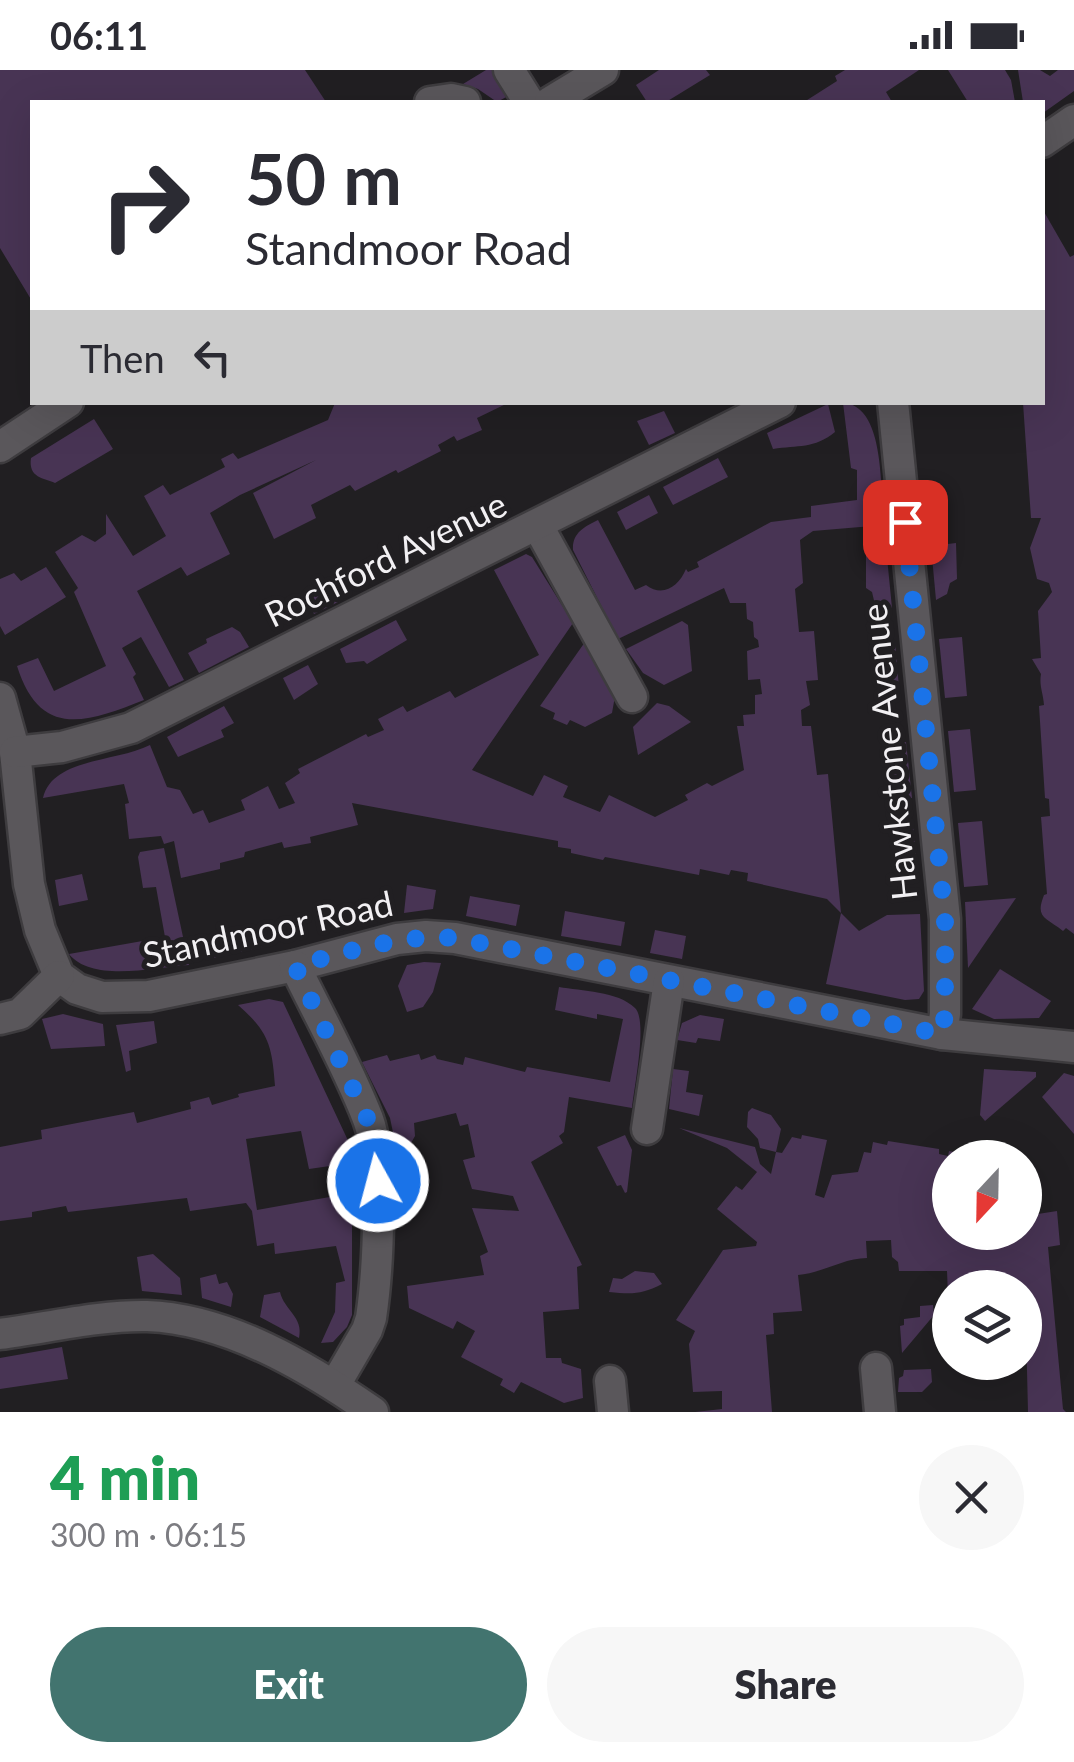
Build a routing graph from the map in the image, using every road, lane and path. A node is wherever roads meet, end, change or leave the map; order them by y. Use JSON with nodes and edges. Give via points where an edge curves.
{"nodes":[{"id":1,"x":509,"y":70,"type":"edge"},
{"id":2,"x":603,"y":70,"type":"edge"},
{"id":3,"x":528,"y":100,"type":"edge"},
{"id":4,"x":553,"y":100,"type":"edge"},
{"id":5,"x":1074,"y":120,"type":"edge"},
{"id":6,"x":1045,"y":140,"type":"edge"},
{"id":7,"x":63,"y":405,"type":"edge"},
{"id":8,"x":774,"y":405,"type":"edge"},
{"id":9,"x":893,"y":405,"type":"edge"},
{"id":10,"x":0,"y":447,"type":"edge"},
{"id":11,"x":538,"y":526,"type":"junction"},
{"id":12,"x":632,"y":697,"type":"dead end"},
{"id":13,"x":0,"y":698,"type":"edge"},
{"id":14,"x":14,"y":752,"type":"junction"},
{"id":15,"x":295,"y":966,"type":"junction"},
{"id":16,"x":59,"y":976,"type":"junction"},
{"id":17,"x":669,"y":981,"type":"junction"},
{"id":18,"x":0,"y":1019,"type":"edge"},
{"id":19,"x":942,"y":1034,"type":"junction"},
{"id":20,"x":1074,"y":1047,"type":"edge"},
{"id":21,"x":647,"y":1129,"type":"dead end"},
{"id":22,"x":0,"y":1334,"type":"edge"},
{"id":23,"x":876,"y":1368,"type":"dead end"},
{"id":24,"x":335,"y":1386,"type":"junction"},
{"id":25,"x":612,"y":1401,"type":"edge"},
{"id":26,"x":373,"y":1412,"type":"edge"},
{"id":27,"x":598,"y":1412,"type":"edge"},
{"id":28,"x":880,"y":1412,"type":"edge"}],
"edges":[{"from":1,"to":3,"type":"street"},
{"from":2,"to":4,"type":"street"},
{"from":5,"to":6,"type":"street"},
{"from":7,"to":10,"type":"street"},
{"from":8,"to":11,"type":"street","name":"Rochford Avenue"},
{"from":9,"to":19,"type":"street","name":"Hawkstone Avenue","via":[[945,919]]},
{"from":11,"to":12,"type":"street"},
{"from":11,"to":14,"type":"street","name":"Rochford Avenue","via":[[131,728],[62,748]]},
{"from":13,"to":14,"type":"street"},
{"from":14,"to":16,"type":"street","via":[[28,884]]},
{"from":15,"to":16,"type":"street","name":"Standmoor Road","via":[[149,996],[102,997]]},
{"from":15,"to":17,"type":"street","name":"Standmoor Road","via":[[426,936]]},
{"from":15,"to":24,"type":"street","via":[[376,1148],[371,1318]]},
{"from":16,"to":18,"type":"street","via":[[20,1014]]},
{"from":17,"to":19,"type":"street","name":"Standmoor Road"},
{"from":17,"to":21,"type":"street"},
{"from":19,"to":20,"type":"street","name":"Standmoor Road"},
{"from":22,"to":24,"type":"street","via":[[171,1318],[246,1340]]},
{"from":23,"to":28,"type":"street"},
{"from":24,"to":26,"type":"street"},
{"from":25,"to":27,"type":"street"}]}
